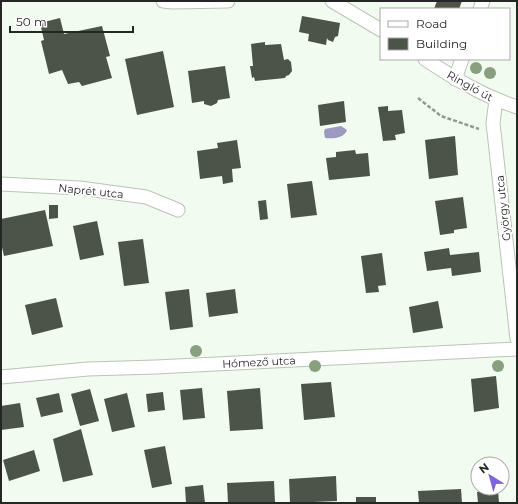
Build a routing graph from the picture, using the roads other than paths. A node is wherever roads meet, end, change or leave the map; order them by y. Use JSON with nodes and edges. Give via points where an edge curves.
{"nodes":[{"id":1,"x":163,"y":1,"type":"edge"},
{"id":2,"x":228,"y":1,"type":"edge"},
{"id":3,"x":332,"y":1,"type":"edge"},
{"id":4,"x":380,"y":29,"type":"edge"},
{"id":5,"x":426,"y":60,"type":"edge"},
{"id":6,"x":462,"y":60,"type":"edge"},
{"id":7,"x":455,"y":79,"type":"junction"},
{"id":8,"x":496,"y":100,"type":"junction"},
{"id":9,"x":517,"y":107,"type":"edge"},
{"id":10,"x":1,"y":184,"type":"edge"},
{"id":11,"x":178,"y":210,"type":"dead end"},
{"id":12,"x":517,"y":339,"type":"edge"},
{"id":13,"x":517,"y":349,"type":"edge"},
{"id":14,"x":1,"y":377,"type":"edge"}],
"edges":[{"from":1,"to":2,"type":"street"},
{"from":3,"to":4,"type":"street"},
{"from":5,"to":7,"type":"street","name":"Ringló út"},
{"from":6,"to":7,"type":"street"},
{"from":7,"to":8,"type":"street","name":"Ringló út"},
{"from":8,"to":9,"type":"street","name":"Ringló út"},
{"from":8,"to":12,"type":"street","name":"György utca","via":[[493,124]]},
{"from":10,"to":11,"type":"street","name":"Naprét utca","via":[[80,188],[146,197]]},
{"from":13,"to":14,"type":"street","name":"Hómező utca","via":[[88,369]]}]}
